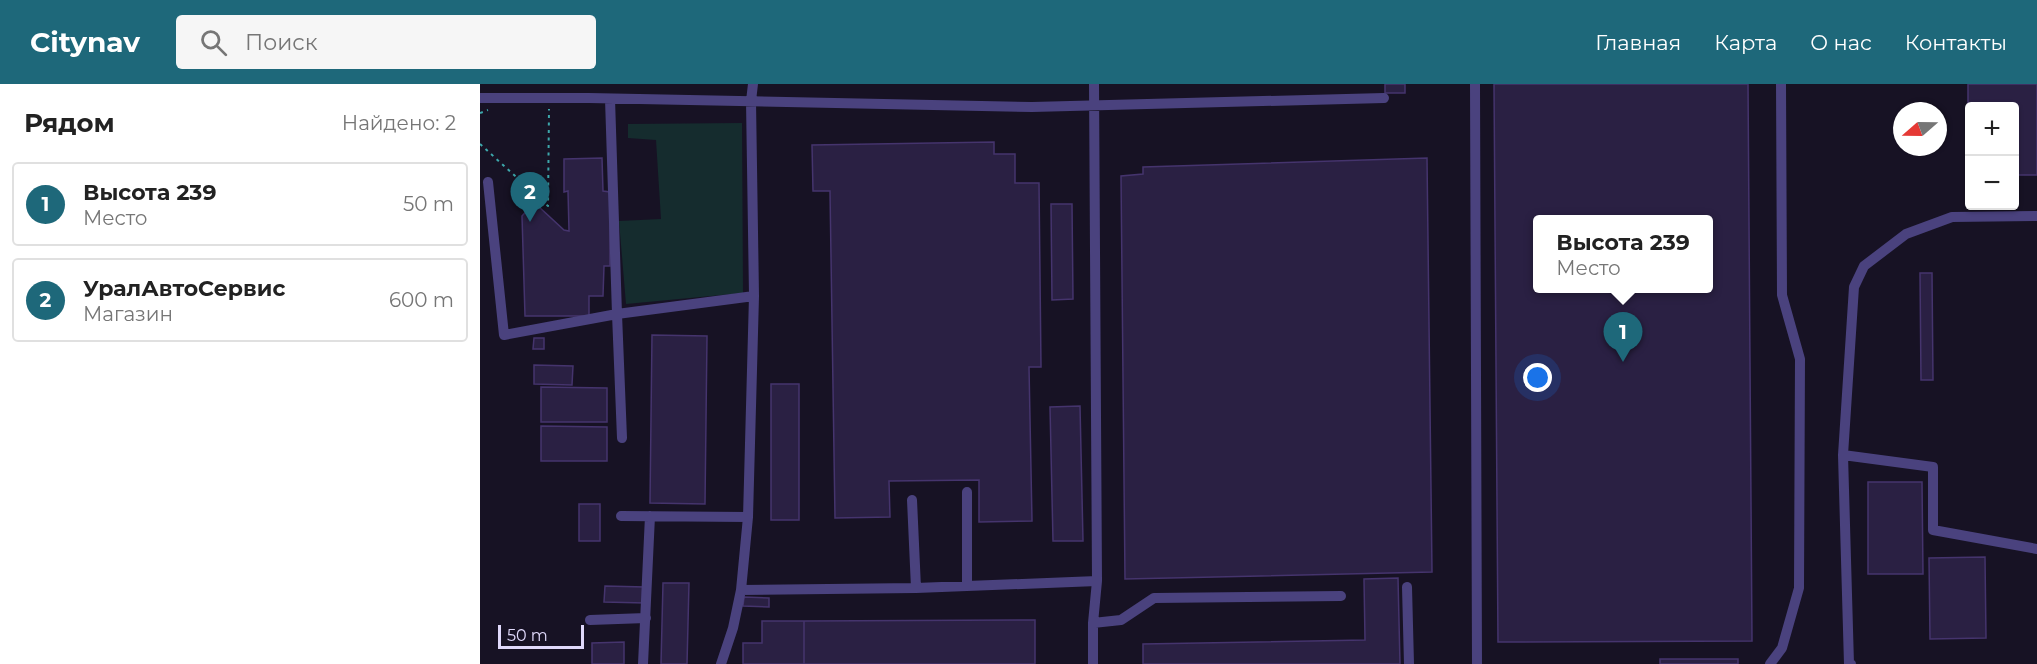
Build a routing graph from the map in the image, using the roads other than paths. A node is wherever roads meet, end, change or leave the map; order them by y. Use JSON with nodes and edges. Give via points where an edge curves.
{"nodes":[{"id":1,"x":753,"y":84,"type":"edge"},
{"id":2,"x":1094,"y":84,"type":"edge"},
{"id":3,"x":1475,"y":84,"type":"edge"},
{"id":4,"x":1781,"y":84,"type":"edge"},
{"id":5,"x":480,"y":98,"type":"edge"},
{"id":6,"x":1383,"y":98,"type":"dead end"},
{"id":7,"x":610,"y":99,"type":"junction"},
{"id":8,"x":751,"y":101,"type":"junction"},
{"id":9,"x":1094,"y":105,"type":"junction"},
{"id":10,"x":488,"y":182,"type":"dead end"},
{"id":11,"x":2037,"y":216,"type":"edge"},
{"id":12,"x":754,"y":296,"type":"junction"},
{"id":13,"x":617,"y":314,"type":"junction"},
{"id":14,"x":622,"y":438,"type":"dead end"},
{"id":15,"x":1843,"y":455,"type":"junction"},
{"id":16,"x":967,"y":492,"type":"dead end"},
{"id":17,"x":912,"y":500,"type":"dead end"},
{"id":18,"x":621,"y":516,"type":"dead end"},
{"id":19,"x":650,"y":516,"type":"junction"},
{"id":20,"x":748,"y":517,"type":"junction"},
{"id":21,"x":2037,"y":549,"type":"edge"},
{"id":22,"x":1097,"y":581,"type":"junction"},
{"id":23,"x":967,"y":585,"type":"junction"},
{"id":24,"x":916,"y":588,"type":"junction"},
{"id":25,"x":1407,"y":588,"type":"dead end"},
{"id":26,"x":741,"y":590,"type":"junction"},
{"id":27,"x":1341,"y":596,"type":"dead end"},
{"id":28,"x":645,"y":618,"type":"junction"},
{"id":29,"x":590,"y":620,"type":"dead end"},
{"id":30,"x":1093,"y":623,"type":"junction"},
{"id":31,"x":643,"y":664,"type":"edge"},
{"id":32,"x":721,"y":664,"type":"edge"},
{"id":33,"x":1093,"y":664,"type":"edge"},
{"id":34,"x":1409,"y":664,"type":"edge"},
{"id":35,"x":1477,"y":664,"type":"edge"},
{"id":36,"x":1770,"y":664,"type":"edge"},
{"id":37,"x":1851,"y":664,"type":"edge"}],
"edges":[{"from":1,"to":8,"type":"street"},
{"from":2,"to":9,"type":"street"},
{"from":3,"to":35,"type":"street"},
{"from":4,"to":36,"type":"street","via":[[1782,295],[1800,359],[1799,588],[1782,648]]},
{"from":5,"to":7,"type":"street"},
{"from":6,"to":9,"type":"street"},
{"from":7,"to":8,"type":"street"},
{"from":7,"to":13,"type":"street"},
{"from":8,"to":9,"type":"street"},
{"from":8,"to":12,"type":"street"},
{"from":9,"to":22,"type":"street"},
{"from":10,"to":13,"type":"street","via":[[504,335]]},
{"from":11,"to":15,"type":"street","via":[[1952,217],[1906,234],[1864,266],[1854,287]]},
{"from":12,"to":13,"type":"street"},
{"from":12,"to":20,"type":"street"},
{"from":13,"to":14,"type":"street"},
{"from":15,"to":21,"type":"street","via":[[1933,467],[1933,530]]},
{"from":15,"to":37,"type":"street"},
{"from":16,"to":23,"type":"street"},
{"from":17,"to":24,"type":"street"},
{"from":18,"to":19,"type":"street"},
{"from":19,"to":20,"type":"street"},
{"from":19,"to":28,"type":"street"},
{"from":20,"to":26,"type":"street"},
{"from":22,"to":23,"type":"street"},
{"from":22,"to":30,"type":"street"},
{"from":23,"to":24,"type":"street"},
{"from":24,"to":26,"type":"street"},
{"from":25,"to":34,"type":"street"},
{"from":26,"to":32,"type":"street"},
{"from":27,"to":30,"type":"street","via":[[1154,597],[1121,620]]},
{"from":28,"to":29,"type":"street"},
{"from":28,"to":31,"type":"street"},
{"from":30,"to":33,"type":"street"}]}
